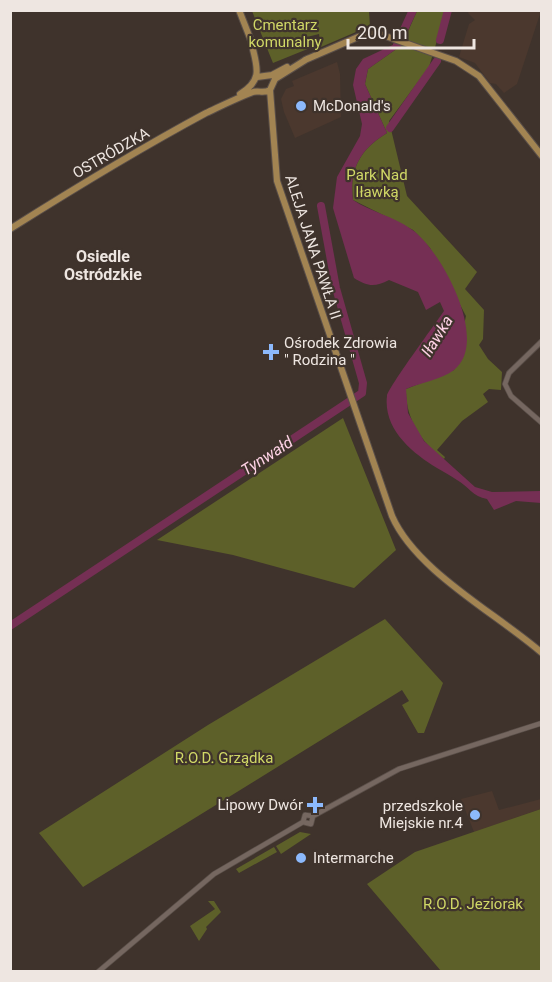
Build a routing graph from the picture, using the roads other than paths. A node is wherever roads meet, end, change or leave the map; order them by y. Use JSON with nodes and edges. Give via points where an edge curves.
{"nodes":[{"id":1,"x":239,"y":10,"type":"edge"},
{"id":2,"x":251,"y":41,"type":"junction"},
{"id":3,"x":307,"y":59,"type":"junction"},
{"id":4,"x":266,"y":75,"type":"junction"},
{"id":5,"x":255,"y":80,"type":"junction"},
{"id":6,"x":271,"y":86,"type":"junction"},
{"id":7,"x":260,"y":92,"type":"junction"},
{"id":8,"x":227,"y":103,"type":"junction"},
{"id":9,"x":273,"y":130,"type":"junction"},
{"id":10,"x":542,"y":156,"type":"edge"},
{"id":11,"x":10,"y":229,"type":"edge"},
{"id":12,"x":542,"y":341,"type":"edge"},
{"id":13,"x":542,"y":423,"type":"edge"},
{"id":14,"x":542,"y":653,"type":"edge"},
{"id":15,"x":542,"y":723,"type":"edge"},
{"id":16,"x":98,"y":972,"type":"edge"}],
"edges":[{"from":1,"to":2,"type":"main road"},
{"from":2,"to":4,"type":"main road"},
{"from":2,"to":5,"type":"main road"},
{"from":3,"to":4,"type":"main road","name":"OSTRÓDZKA"},
{"from":3,"to":6,"type":"main road","name":"OSTRÓDZKA"},
{"from":3,"to":10,"type":"main road","name":"OSTRÓDZKA","via":[[368,34],[384,34],[472,69]]},
{"from":4,"to":5,"type":"main road","name":"OSTRÓDZKA"},
{"from":4,"to":6,"type":"main road"},
{"from":5,"to":7,"type":"main road","name":"ALEJA JANA PAWŁA II"},
{"from":5,"to":8,"type":"main road","name":"OSTRÓDZKA"},
{"from":6,"to":7,"type":"main road","name":"OSTRÓDZKA"},
{"from":6,"to":9,"type":"main road","name":"ALEJA JANA PAWŁA II"},
{"from":7,"to":8,"type":"main road","name":"OSTRÓDZKA"},
{"from":7,"to":9,"type":"main road","name":"ALEJA JANA PAWŁA II","via":[[266,99]]},
{"from":8,"to":11,"type":"main road","name":"OSTRÓDZKA","via":[[119,160]]},
{"from":9,"to":14,"type":"main road","name":"ALEJA JANA PAWŁA II","via":[[277,181],[392,516],[408,545],[428,564]]},
{"from":12,"to":13,"type":"street","via":[[512,369],[505,384],[511,396]]},
{"from":15,"to":16,"type":"street","via":[[399,769],[313,816],[305,815],[303,822],[214,874]]}]}
